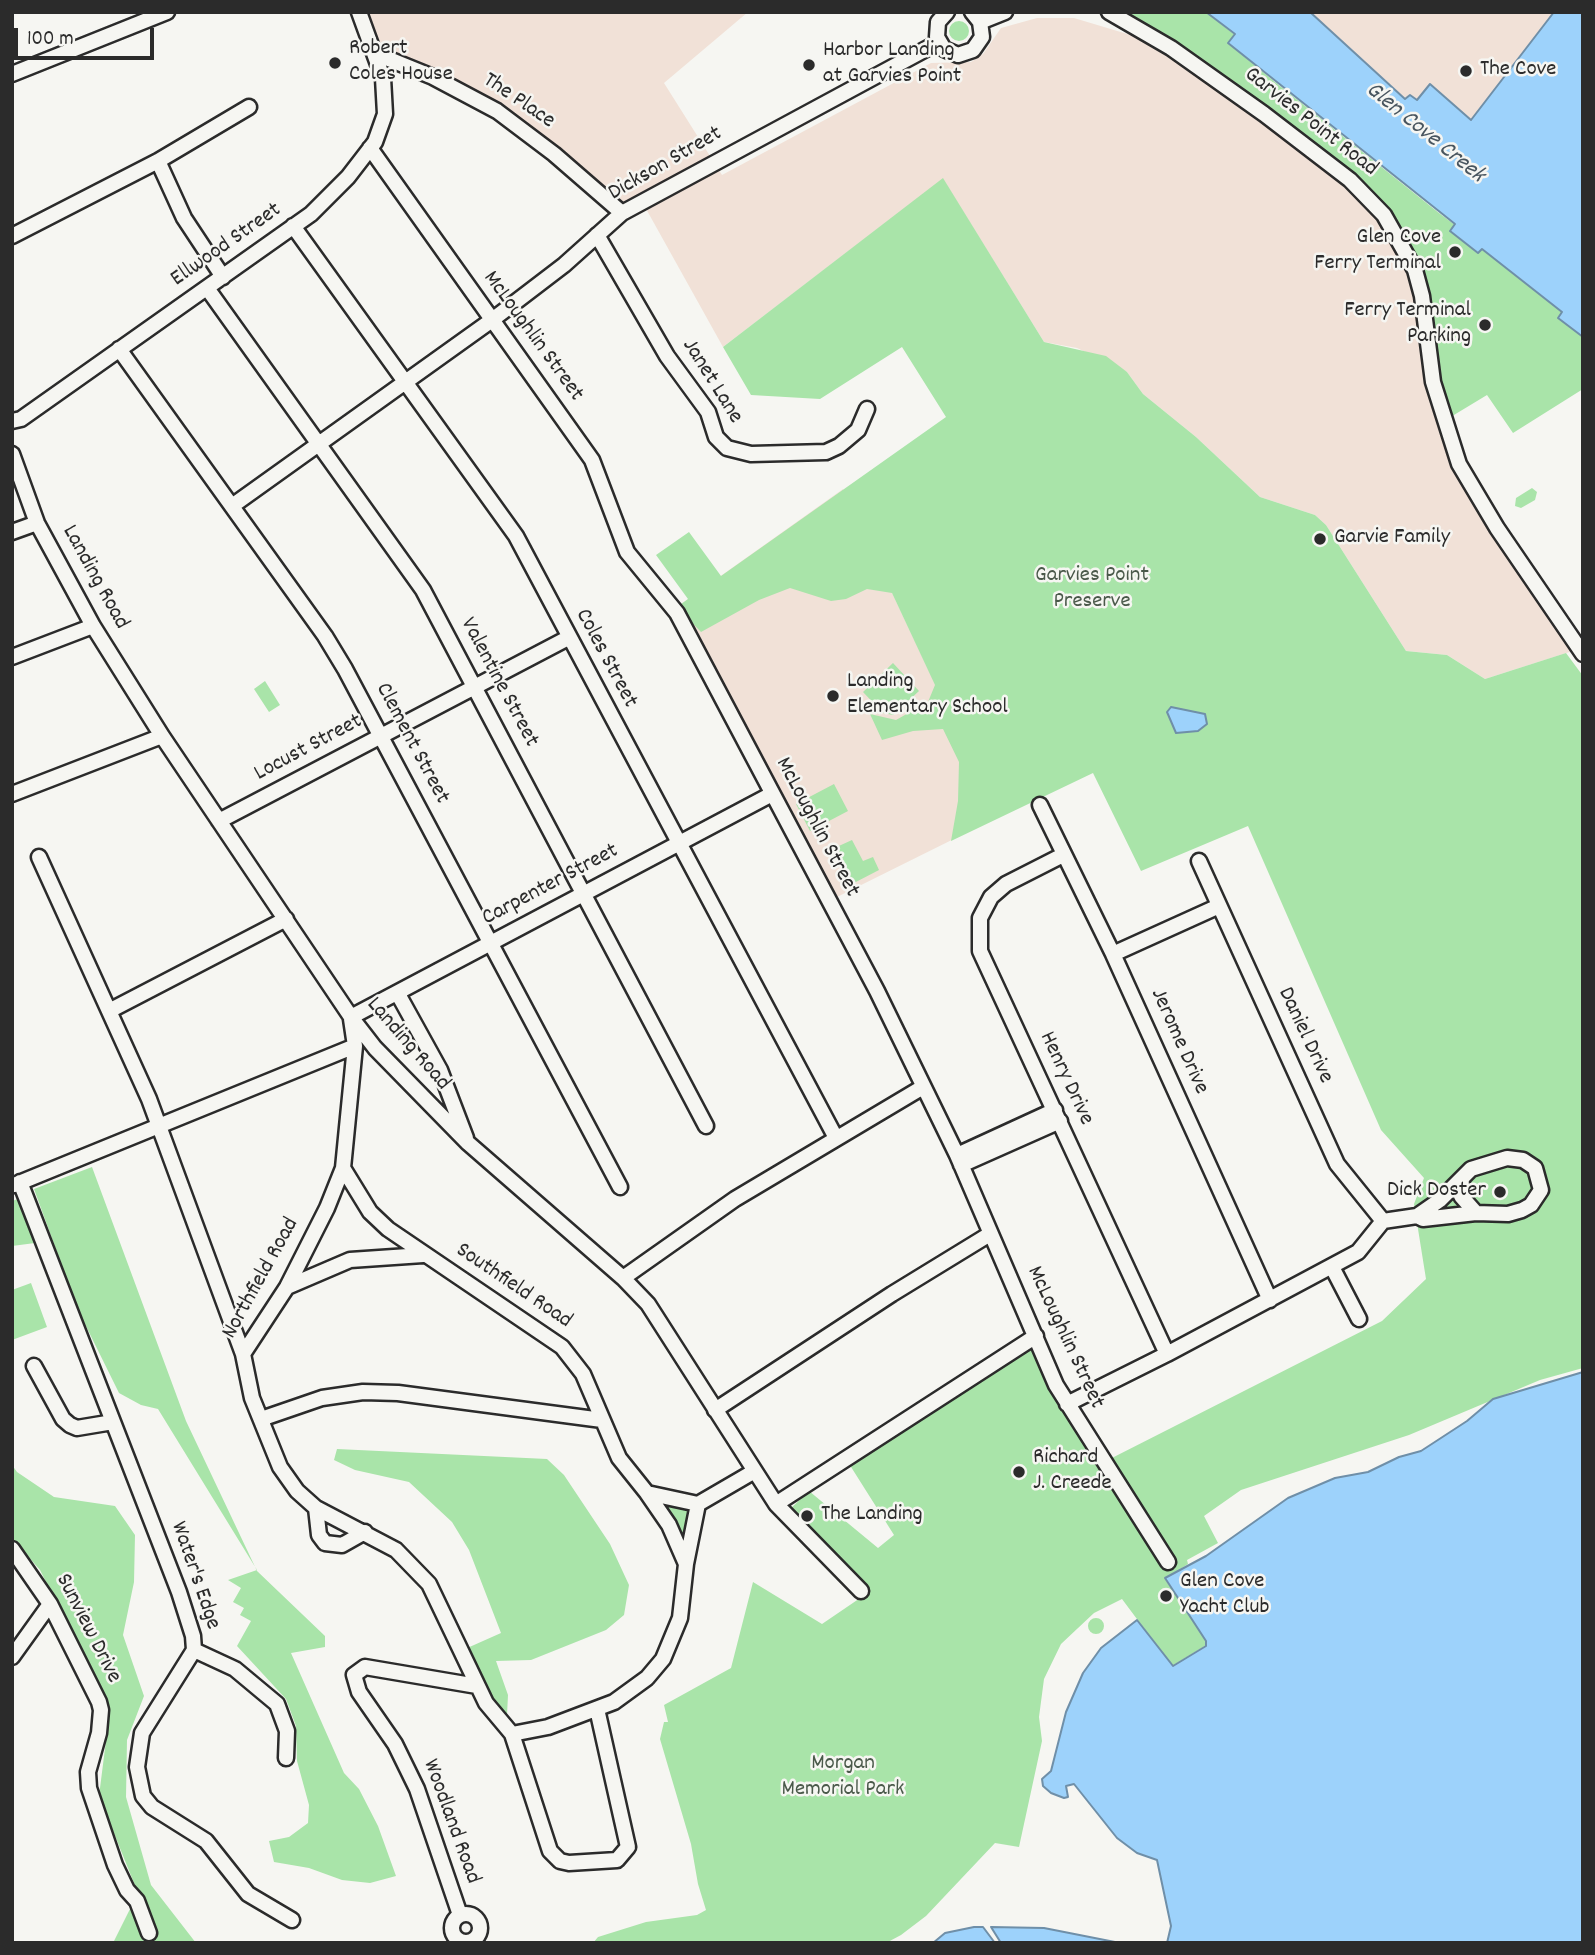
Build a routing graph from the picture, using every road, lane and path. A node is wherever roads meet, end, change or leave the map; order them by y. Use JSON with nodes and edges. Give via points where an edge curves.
{"nodes":[{"id":1,"x":167,"y":12,"type":"edge"},
{"id":2,"x":359,"y":12,"type":"edge"},
{"id":3,"x":1004,"y":12,"type":"edge"},
{"id":4,"x":1109,"y":12,"type":"edge"},
{"id":5,"x":943,"y":13,"type":"edge"},
{"id":6,"x":976,"y":17,"type":"edge"},
{"id":7,"x":939,"y":43,"type":"junction"},
{"id":8,"x":374,"y":53,"type":"junction"},
{"id":9,"x":12,"y":74,"type":"edge"},
{"id":10,"x":249,"y":107,"type":"dead end"},
{"id":11,"x":370,"y":148,"type":"junction"},
{"id":12,"x":158,"y":161,"type":"junction"},
{"id":13,"x":622,"y":213,"type":"junction"},
{"id":14,"x":293,"y":226,"type":"junction"},
{"id":15,"x":597,"y":235,"type":"junction"},
{"id":16,"x":12,"y":236,"type":"edge"},
{"id":17,"x":223,"y":277,"type":"junction"},
{"id":18,"x":207,"y":288,"type":"junction"},
{"id":19,"x":492,"y":320,"type":"junction"},
{"id":20,"x":119,"y":349,"type":"junction"},
{"id":21,"x":406,"y":382,"type":"junction"},
{"id":22,"x":867,"y":409,"type":"dead end"},
{"id":23,"x":12,"y":421,"type":"edge"},
{"id":24,"x":319,"y":444,"type":"junction"},
{"id":25,"x":12,"y":454,"type":"edge"},
{"id":26,"x":232,"y":506,"type":"junction"},
{"id":27,"x":37,"y":523,"type":"junction"},
{"id":28,"x":12,"y":532,"type":"edge"},
{"id":29,"x":93,"y":626,"type":"junction"},
{"id":30,"x":568,"y":638,"type":"junction"},
{"id":31,"x":1583,"y":654,"type":"edge"},
{"id":32,"x":12,"y":657,"type":"edge"},
{"id":33,"x":474,"y":687,"type":"junction"},
{"id":34,"x":162,"y":736,"type":"junction"},
{"id":35,"x":380,"y":737,"type":"junction"},
{"id":36,"x":12,"y":794,"type":"edge"},
{"id":37,"x":772,"y":794,"type":"junction"},
{"id":38,"x":1040,"y":805,"type":"dead end"},
{"id":39,"x":219,"y":821,"type":"junction"},
{"id":40,"x":678,"y":844,"type":"junction"},
{"id":41,"x":1063,"y":855,"type":"junction"},
{"id":42,"x":39,"y":857,"type":"dead end"},
{"id":43,"x":1199,"y":861,"type":"dead end"},
{"id":44,"x":584,"y":894,"type":"junction"},
{"id":45,"x":1219,"y":906,"type":"junction"},
{"id":46,"x":286,"y":919,"type":"junction"},
{"id":47,"x":490,"y":944,"type":"junction"},
{"id":48,"x":1113,"y":954,"type":"junction"},
{"id":49,"x":398,"y":994,"type":"junction"},
{"id":50,"x":109,"y":1011,"type":"junction"},
{"id":51,"x":351,"y":1017,"type":"junction"},
{"id":52,"x":355,"y":1046,"type":"junction"},
{"id":53,"x":923,"y":1087,"type":"junction"},
{"id":54,"x":1058,"y":1115,"type":"junction"},
{"id":55,"x":159,"y":1124,"type":"junction"},
{"id":56,"x":706,"y":1126,"type":"dead end"},
{"id":57,"x":836,"y":1138,"type":"junction"},
{"id":58,"x":468,"y":1143,"type":"junction"},
{"id":59,"x":959,"y":1160,"type":"junction"},
{"id":60,"x":343,"y":1168,"type":"junction"},
{"id":61,"x":1462,"y":1178,"type":"junction"},
{"id":62,"x":16,"y":1184,"type":"edge"},
{"id":63,"x":620,"y":1187,"type":"dead end"},
{"id":64,"x":1476,"y":1213,"type":"junction"},
{"id":65,"x":1416,"y":1216,"type":"junction"},
{"id":66,"x":1383,"y":1221,"type":"junction"},
{"id":67,"x":990,"y":1234,"type":"junction"},
{"id":68,"x":423,"y":1255,"type":"junction"},
{"id":69,"x":1332,"y":1267,"type":"junction"},
{"id":70,"x":623,"y":1278,"type":"junction"},
{"id":71,"x":287,"y":1287,"type":"junction"},
{"id":72,"x":1270,"y":1300,"type":"junction"},
{"id":73,"x":1359,"y":1319,"type":"dead end"},
{"id":74,"x":1036,"y":1336,"type":"junction"},
{"id":75,"x":243,"y":1354,"type":"junction"},
{"id":76,"x":1167,"y":1354,"type":"junction"},
{"id":77,"x":34,"y":1366,"type":"dead end"},
{"id":78,"x":1067,"y":1404,"type":"junction"},
{"id":79,"x":715,"y":1410,"type":"junction"},
{"id":80,"x":261,"y":1419,"type":"junction"},
{"id":81,"x":602,"y":1420,"type":"junction"},
{"id":82,"x":113,"y":1422,"type":"junction"},
{"id":83,"x":753,"y":1472,"type":"junction"},
{"id":84,"x":647,"y":1493,"type":"junction"},
{"id":85,"x":698,"y":1504,"type":"junction"},
{"id":86,"x":776,"y":1504,"type":"junction"},
{"id":87,"x":316,"y":1508,"type":"junction"},
{"id":88,"x":365,"y":1532,"type":"junction"},
{"id":89,"x":12,"y":1549,"type":"edge"},
{"id":90,"x":1168,"y":1562,"type":"dead end"},
{"id":91,"x":686,"y":1564,"type":"junction"},
{"id":92,"x":861,"y":1591,"type":"dead end"},
{"id":93,"x":50,"y":1604,"type":"junction"},
{"id":94,"x":194,"y":1650,"type":"junction"},
{"id":95,"x":12,"y":1657,"type":"edge"},
{"id":96,"x":477,"y":1686,"type":"junction"},
{"id":97,"x":597,"y":1709,"type":"junction"},
{"id":98,"x":512,"y":1734,"type":"junction"},
{"id":99,"x":286,"y":1758,"type":"dead end"},
{"id":100,"x":460,"y":1915,"type":"dead end"},
{"id":101,"x":292,"y":1920,"type":"dead end"},
{"id":102,"x":149,"y":1933,"type":"dead end"}],
"edges":[{"from":1,"to":9,"type":"street"},
{"from":2,"to":8,"type":"street"},
{"from":3,"to":6,"type":"street"},
{"from":4,"to":31,"type":"street","name":"Garvies Point Road","via":[[1171,48],[1291,133],[1350,180],[1384,215],[1415,270],[1433,382],[1459,464]]},
{"from":5,"to":7,"type":"street","via":[[936,29]]},
{"from":6,"to":7,"type":"street","via":[[982,37],[973,50],[958,55]]},
{"from":7,"to":13,"type":"street","name":"Dickson Street"},
{"from":8,"to":11,"type":"street","name":"Ellwood Street","via":[[386,98],[381,127]]},
{"from":8,"to":13,"type":"street","name":"The Place","via":[[498,111]]},
{"from":10,"to":12,"type":"street"},
{"from":11,"to":14,"type":"street","name":"Ellwood Street","via":[[334,193]]},
{"from":11,"to":19,"type":"street","name":"McLoughlin Street"},
{"from":12,"to":16,"type":"street"},
{"from":12,"to":17,"type":"street","via":[[184,218]]},
{"from":13,"to":15,"type":"street","name":"Dickson Street"},
{"from":14,"to":17,"type":"street","name":"Ellwood Street"},
{"from":14,"to":21,"type":"street","name":"Coles Street"},
{"from":15,"to":19,"type":"street","name":"Dickson Street"},
{"from":15,"to":22,"type":"street","name":"Janet Lane","via":[[667,356],[708,412],[716,437],[727,448],[751,453],[826,452],[858,430]]},
{"from":17,"to":18,"type":"street","name":"Ellwood Street"},
{"from":18,"to":20,"type":"street","name":"Ellwood Street"},
{"from":18,"to":24,"type":"street","name":"Valentine Street"},
{"from":19,"to":21,"type":"street","name":"Dickson Street"},
{"from":19,"to":37,"type":"street","name":"McLoughlin Street","via":[[592,460],[627,552],[677,613]]},
{"from":20,"to":23,"type":"street","name":"Ellwood Street"},
{"from":20,"to":26,"type":"street","name":"Clement Street"},
{"from":21,"to":24,"type":"street","name":"Dickson Street"},
{"from":21,"to":30,"type":"street","name":"Coles Street","via":[[506,521]]},
{"from":24,"to":26,"type":"street","name":"Dickson Street"},
{"from":24,"to":33,"type":"street","name":"Valentine Street","via":[[423,590]]},
{"from":25,"to":27,"type":"street","name":"Landing Road"},
{"from":26,"to":35,"type":"street","name":"Clement Street","via":[[325,636]]},
{"from":27,"to":28,"type":"street"},
{"from":27,"to":29,"type":"street","name":"Landing Road"},
{"from":29,"to":32,"type":"street"},
{"from":29,"to":34,"type":"street","name":"Landing Road"},
{"from":30,"to":33,"type":"street","name":"Locust Street"},
{"from":30,"to":40,"type":"street","name":"Coles Street"},
{"from":33,"to":35,"type":"street","name":"Locust Street"},
{"from":33,"to":44,"type":"street","name":"Valentine Street"},
{"from":34,"to":36,"type":"street"},
{"from":34,"to":39,"type":"street","name":"Landing Road"},
{"from":35,"to":39,"type":"street","name":"Locust Street"},
{"from":35,"to":47,"type":"street","name":"Clement Street"},
{"from":37,"to":40,"type":"street","name":"Carpenter Street"},
{"from":37,"to":53,"type":"street","name":"McLoughlin Street"},
{"from":38,"to":41,"type":"street","name":"Jerome Drive"},
{"from":39,"to":46,"type":"street","name":"Landing Road"},
{"from":40,"to":44,"type":"street","name":"Carpenter Street"},
{"from":40,"to":57,"type":"street","name":"Coles Street"},
{"from":41,"to":48,"type":"street","name":"Jerome Drive"},
{"from":41,"to":54,"type":"street","name":"Henry Drive","via":[[998,890],[984,907],[978,938],[980,951]]},
{"from":42,"to":50,"type":"street"},
{"from":43,"to":45,"type":"street","name":"Daniel Drive"},
{"from":44,"to":47,"type":"street","name":"Carpenter Street"},
{"from":44,"to":56,"type":"street","name":"Valentine Street"},
{"from":45,"to":48,"type":"street"},
{"from":45,"to":66,"type":"street","name":"Daniel Drive","via":[[1337,1164]]},
{"from":46,"to":50,"type":"street"},
{"from":46,"to":51,"type":"street","name":"Landing Road"},
{"from":47,"to":49,"type":"street","name":"Carpenter Street"},
{"from":47,"to":63,"type":"street","name":"Clement Street"},
{"from":48,"to":72,"type":"street","name":"Jerome Drive"},
{"from":49,"to":51,"type":"street","name":"Carpenter Street"},
{"from":49,"to":58,"type":"street","via":[[440,1070]]},
{"from":50,"to":55,"type":"street"},
{"from":51,"to":52,"type":"street","name":"Northfield Road"},
{"from":51,"to":58,"type":"street","name":"Landing Road","via":[[375,1048]]},
{"from":52,"to":55,"type":"street"},
{"from":52,"to":60,"type":"street","name":"Northfield Road"},
{"from":53,"to":57,"type":"street"},
{"from":53,"to":59,"type":"street","name":"McLoughlin Street"},
{"from":54,"to":59,"type":"street"},
{"from":54,"to":76,"type":"street","name":"Henry Drive"},
{"from":55,"to":62,"type":"street"},
{"from":55,"to":75,"type":"street"},
{"from":57,"to":70,"type":"street","via":[[735,1199]]},
{"from":58,"to":70,"type":"street","name":"Landing Road"},
{"from":59,"to":67,"type":"street","name":"McLoughlin Street"},
{"from":60,"to":68,"type":"street","name":"Southfield Road","via":[[370,1212]]},
{"from":60,"to":71,"type":"street","name":"Northfield Road"},
{"from":61,"to":64,"type":"street","via":[[1461,1196]]},
{"from":61,"to":64,"type":"street","via":[[1477,1166],[1507,1158],[1524,1160],[1538,1174],[1541,1189],[1531,1205],[1508,1214]]},
{"from":61,"to":65,"type":"street"},
{"from":62,"to":82,"type":"street","name":"Water's Edge"},
{"from":64,"to":65,"type":"street"},
{"from":65,"to":66,"type":"street"},
{"from":66,"to":69,"type":"street","via":[[1358,1252]]},
{"from":67,"to":74,"type":"street","name":"McLoughlin Street"},
{"from":67,"to":79,"type":"street"},
{"from":68,"to":71,"type":"street","via":[[350,1260]]},
{"from":68,"to":81,"type":"street","name":"Southfield Road","via":[[562,1347],[583,1374]]},
{"from":69,"to":72,"type":"street"},
{"from":69,"to":73,"type":"street"},
{"from":70,"to":79,"type":"street","name":"Landing Road","via":[[667,1330]]},
{"from":71,"to":75,"type":"street","name":"Northfield Road"},
{"from":72,"to":76,"type":"street"},
{"from":74,"to":78,"type":"street","name":"McLoughlin Street"},
{"from":74,"to":86,"type":"street"},
{"from":75,"to":80,"type":"street","name":"Northfield Road"},
{"from":76,"to":78,"type":"street"},
{"from":77,"to":82,"type":"street","via":[[62,1419],[70,1425],[78,1428]]},
{"from":78,"to":90,"type":"street","name":"McLoughlin Street"},
{"from":79,"to":83,"type":"street","name":"Landing Road"},
{"from":80,"to":81,"type":"street","via":[[322,1398],[363,1392]]},
{"from":80,"to":87,"type":"street","name":"Northfield Road","via":[[284,1474]]},
{"from":81,"to":84,"type":"street","name":"Southfield Road","via":[[626,1469]]},
{"from":82,"to":94,"type":"street","name":"Water's Edge","via":[[179,1592]]},
{"from":83,"to":85,"type":"street"},
{"from":83,"to":86,"type":"street","name":"Landing Road"},
{"from":84,"to":85,"type":"street"},
{"from":84,"to":91,"type":"street","name":"Southfield Road","via":[[669,1525]]},
{"from":85,"to":91,"type":"street"},
{"from":86,"to":92,"type":"street","name":"Landing Road"},
{"from":87,"to":88,"type":"street","name":"Northfield Road"},
{"from":87,"to":88,"type":"street","via":[[318,1535],[325,1543],[342,1545]]},
{"from":88,"to":96,"type":"street","name":"Northfield Road","via":[[396,1550],[429,1584]]},
{"from":89,"to":93,"type":"street","name":"Sunview Drive"},
{"from":91,"to":97,"type":"street","via":[[680,1618],[663,1658],[634,1690]]},
{"from":93,"to":95,"type":"street"},
{"from":93,"to":102,"type":"street","name":"Sunview Drive","via":[[101,1710],[89,1788],[115,1866],[137,1901]]},
{"from":94,"to":99,"type":"street","via":[[235,1669],[276,1704],[287,1731]]},
{"from":94,"to":101,"type":"street","name":"Water's Edge","via":[[142,1733],[137,1767],[143,1796],[152,1807],[206,1841],[248,1894]]},
{"from":96,"to":98,"type":"street","name":"Northfield Road"},
{"from":96,"to":100,"type":"street","name":"Woodland Road","via":[[365,1667],[354,1675],[359,1692],[395,1744],[417,1789]]},
{"from":97,"to":98,"type":"street"},
{"from":97,"to":98,"type":"street","via":[[628,1838],[627,1850],[617,1860],[569,1863],[553,1855]]}]}
